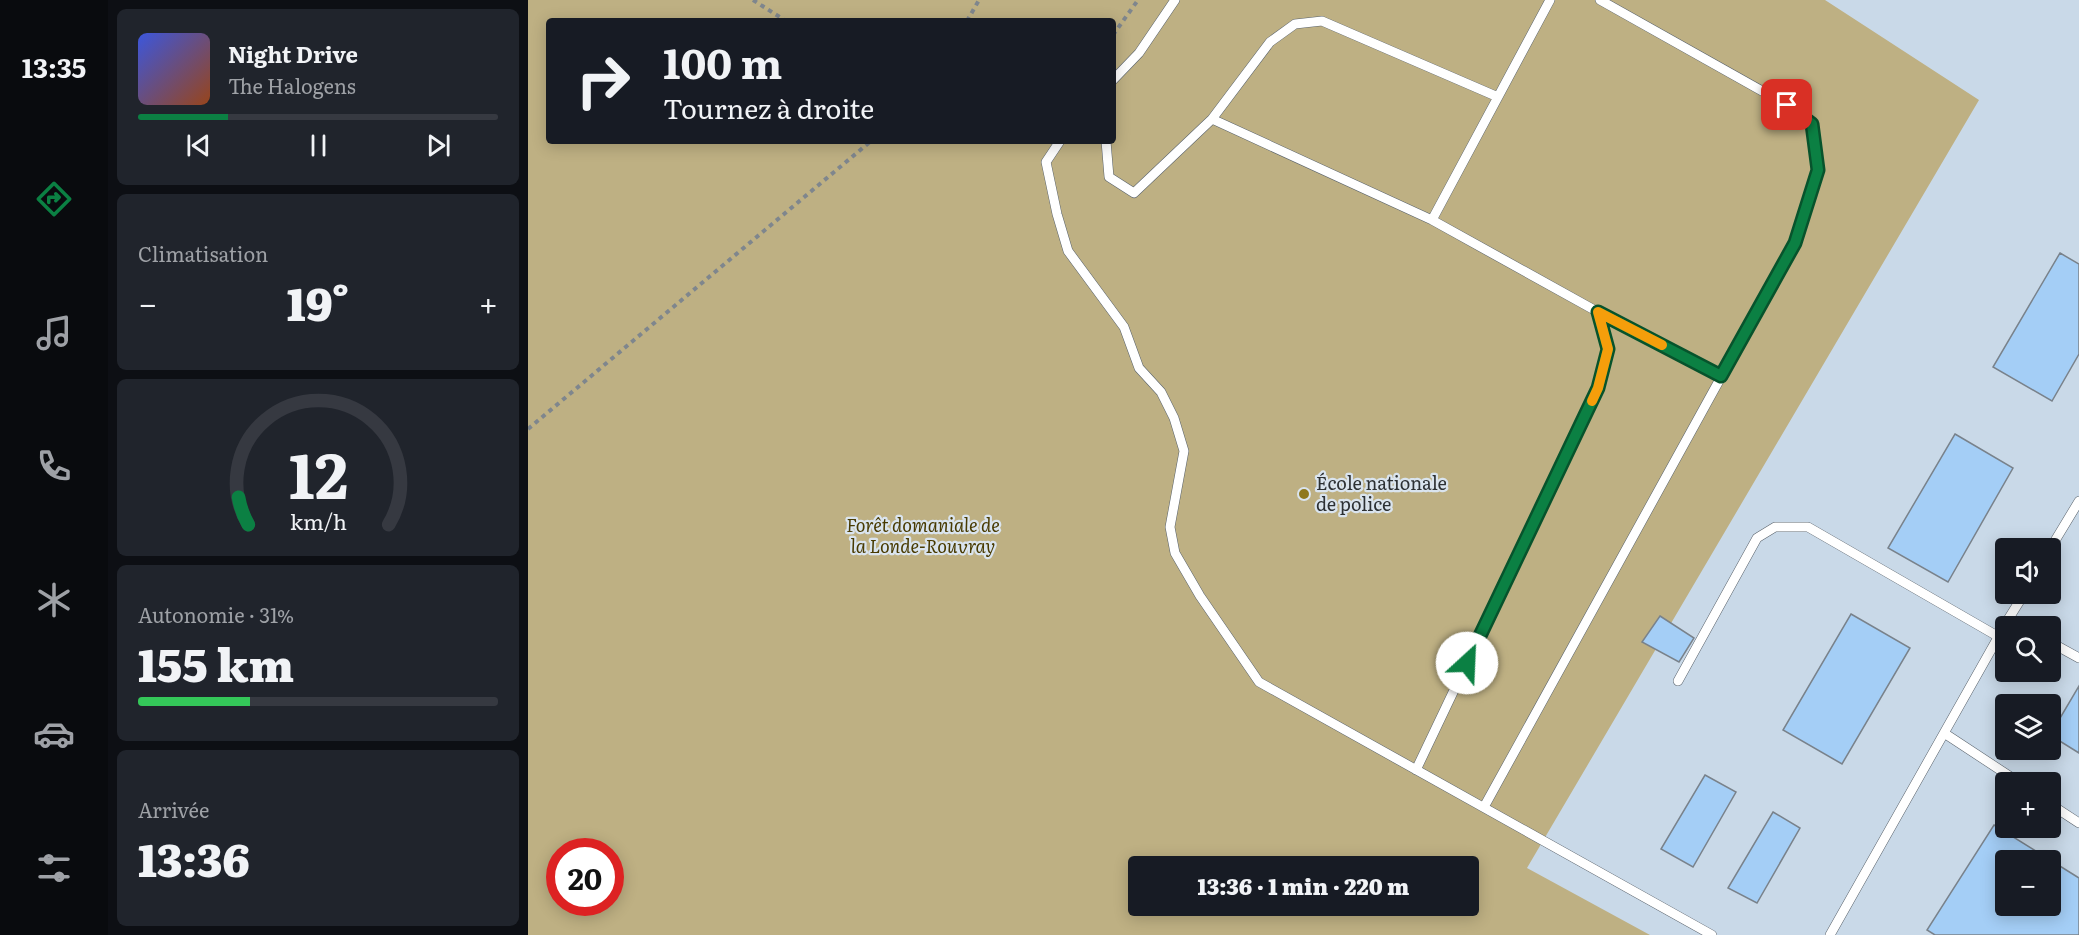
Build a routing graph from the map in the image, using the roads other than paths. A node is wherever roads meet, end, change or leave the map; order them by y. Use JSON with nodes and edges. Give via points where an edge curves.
{"nodes":[{"id":1,"x":1175,"y":0,"type":"edge"},
{"id":2,"x":1550,"y":0,"type":"edge"},
{"id":3,"x":1600,"y":0,"type":"edge"},
{"id":4,"x":1116,"y":77,"type":"edge"},
{"id":5,"x":1498,"y":98,"type":"junction"},
{"id":6,"x":1212,"y":119,"type":"junction"},
{"id":7,"x":1058,"y":144,"type":"edge"},
{"id":8,"x":1106,"y":144,"type":"edge"},
{"id":9,"x":1432,"y":220,"type":"junction"},
{"id":10,"x":1598,"y":312,"type":"junction"},
{"id":11,"x":1721,"y":376,"type":"junction"},
{"id":12,"x":2079,"y":501,"type":"edge"},
{"id":13,"x":2057,"y":538,"type":"edge"},
{"id":14,"x":1995,"y":636,"type":"edge"},
{"id":15,"x":1995,"y":645,"type":"edge"},
{"id":16,"x":2061,"y":648,"type":"edge"},
{"id":17,"x":2079,"y":658,"type":"edge"},
{"id":18,"x":1678,"y":681,"type":"dead end"},
{"id":19,"x":1944,"y":733,"type":"junction"},
{"id":20,"x":1416,"y":770,"type":"junction"},
{"id":21,"x":2003,"y":772,"type":"edge"},
{"id":22,"x":1484,"y":807,"type":"junction"},
{"id":23,"x":2061,"y":811,"type":"edge"},
{"id":24,"x":2079,"y":823,"type":"edge"},
{"id":25,"x":1712,"y":935,"type":"edge"},
{"id":26,"x":1830,"y":935,"type":"edge"}],
"edges":[{"from":1,"to":4,"type":"lane","via":[[1139,53]]},
{"from":2,"to":5,"type":"lane"},
{"from":3,"to":11,"type":"lane","via":[[1787,105],[1812,124],[1818,170],[1795,243]]},
{"from":5,"to":6,"type":"lane","via":[[1322,21],[1295,24],[1270,42]]},
{"from":5,"to":9,"type":"lane"},
{"from":6,"to":8,"type":"lane","via":[[1134,193],[1109,177]]},
{"from":6,"to":9,"type":"lane"},
{"from":7,"to":20,"type":"lane","via":[[1046,162],[1068,251],[1124,327],[1139,368],[1161,393],[1174,418],[1184,451],[1170,527],[1175,553],[1259,682]]},
{"from":9,"to":10,"type":"lane"},
{"from":10,"to":11,"type":"lane"},
{"from":10,"to":20,"type":"lane","via":[[1608,349],[1598,388]]},
{"from":11,"to":22,"type":"lane"},
{"from":12,"to":13,"type":"lane"},
{"from":14,"to":18,"type":"lane","via":[[1808,528],[1775,527],[1757,538]]},
{"from":15,"to":19,"type":"lane"},
{"from":16,"to":17,"type":"lane"},
{"from":19,"to":21,"type":"lane"},
{"from":19,"to":26,"type":"lane"},
{"from":20,"to":22,"type":"lane"},
{"from":22,"to":25,"type":"lane"},
{"from":23,"to":24,"type":"lane"}]}
